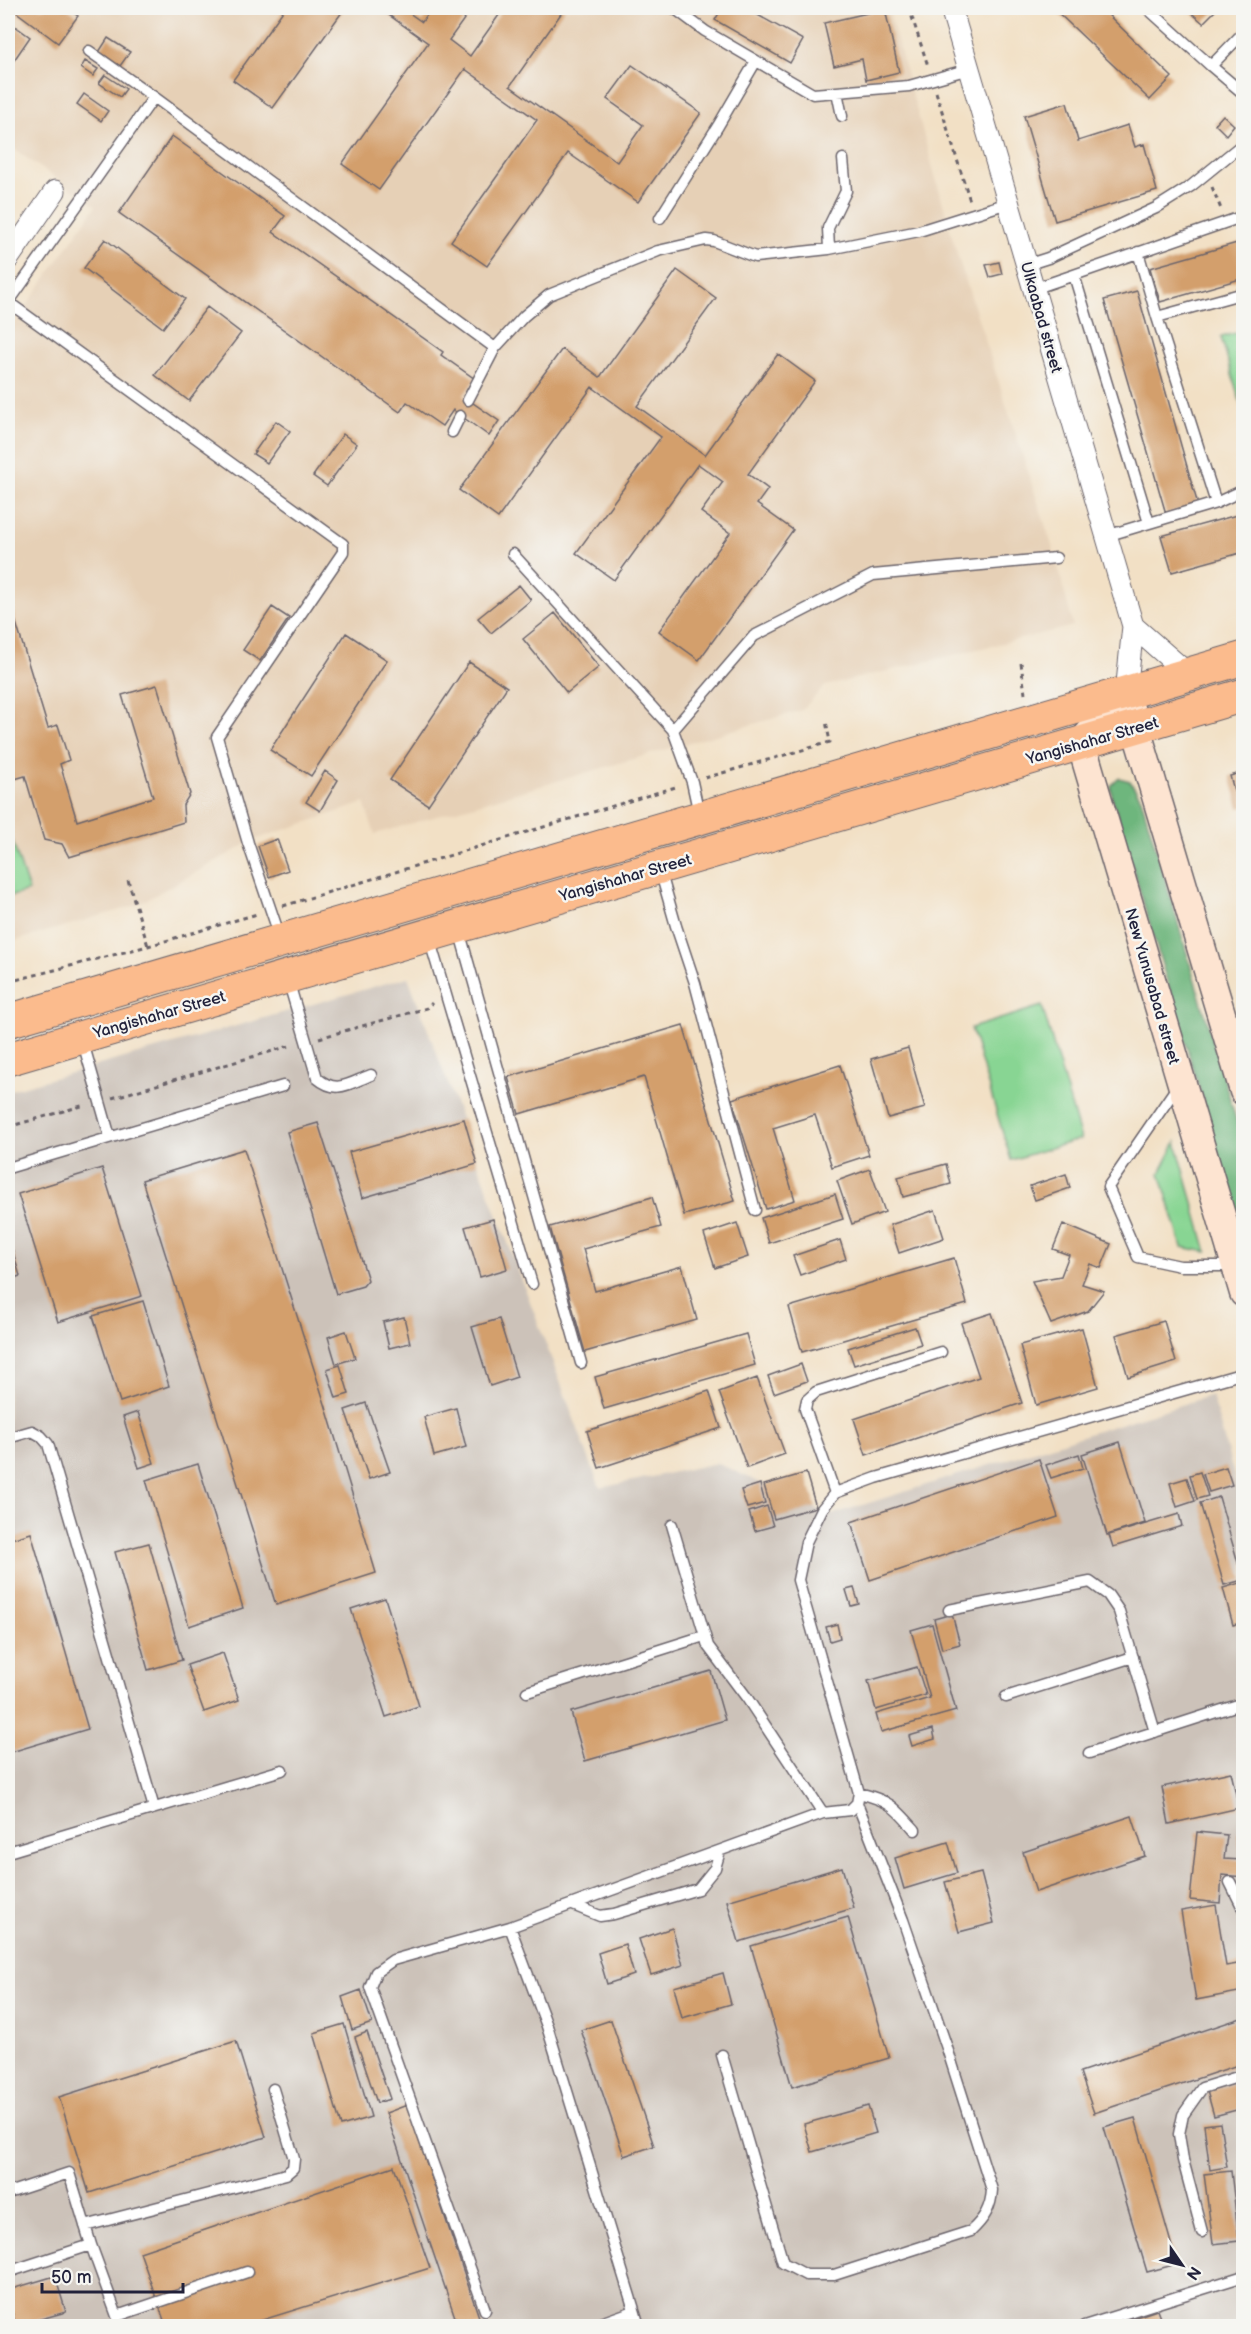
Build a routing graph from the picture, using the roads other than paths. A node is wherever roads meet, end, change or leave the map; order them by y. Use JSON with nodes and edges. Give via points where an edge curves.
{"nodes":[{"id":1,"x":674,"y":8,"type":"edge"},
{"id":2,"x":951,"y":8,"type":"edge"},
{"id":3,"x":1147,"y":8,"type":"edge"},
{"id":4,"x":1244,"y":32,"type":"edge"},
{"id":5,"x":89,"y":51,"type":"dead end"},
{"id":6,"x":756,"y":61,"type":"junction"},
{"id":7,"x":1211,"y":66,"type":"junction"},
{"id":8,"x":969,"y":69,"type":"junction"},
{"id":9,"x":837,"y":92,"type":"junction"},
{"id":10,"x":1244,"y":94,"type":"edge"},
{"id":11,"x":154,"y":97,"type":"junction"},
{"id":12,"x":842,"y":116,"type":"dead end"},
{"id":13,"x":1244,"y":143,"type":"edge"},
{"id":14,"x":843,"y":159,"type":"dead end"},
{"id":15,"x":55,"y":191,"type":"dead end"},
{"id":16,"x":1008,"y":203,"type":"junction"},
{"id":17,"x":1244,"y":216,"type":"edge"},
{"id":18,"x":660,"y":218,"type":"dead end"},
{"id":19,"x":829,"y":249,"type":"junction"},
{"id":20,"x":1138,"y":252,"type":"junction"},
{"id":21,"x":8,"y":259,"type":"edge"},
{"id":22,"x":1026,"y":265,"type":"junction"},
{"id":23,"x":1074,"y":275,"type":"junction"},
{"id":24,"x":1033,"y":289,"type":"junction"},
{"id":25,"x":1244,"y":293,"type":"edge"},
{"id":26,"x":8,"y":303,"type":"edge"},
{"id":27,"x":1157,"y":317,"type":"junction"},
{"id":28,"x":495,"y":348,"type":"junction"},
{"id":29,"x":468,"y":400,"type":"dead end"},
{"id":30,"x":460,"y":416,"type":"dead end"},
{"id":31,"x":452,"y":432,"type":"dead end"},
{"id":32,"x":1244,"y":490,"type":"edge"},
{"id":33,"x":1216,"y":503,"type":"junction"},
{"id":34,"x":1149,"y":523,"type":"junction"},
{"id":35,"x":1106,"y":536,"type":"junction"},
{"id":36,"x":513,"y":554,"type":"dead end"},
{"id":37,"x":1056,"y":558,"type":"dead end"},
{"id":38,"x":1133,"y":626,"type":"junction"},
{"id":39,"x":1244,"y":658,"type":"edge"},
{"id":40,"x":1188,"y":674,"type":"junction"},
{"id":41,"x":1126,"y":693,"type":"junction"},
{"id":42,"x":1244,"y":695,"type":"edge"},
{"id":43,"x":1136,"y":727,"type":"junction"},
{"id":44,"x":673,"y":730,"type":"junction"},
{"id":45,"x":1081,"y":743,"type":"junction"},
{"id":46,"x":700,"y":818,"type":"junction"},
{"id":47,"x":659,"y":867,"type":"junction"},
{"id":48,"x":324,"y":928,"type":"junction"},
{"id":49,"x":443,"y":931,"type":"junction"},
{"id":50,"x":282,"y":940,"type":"junction"},
{"id":51,"x":334,"y":963,"type":"junction"},
{"id":52,"x":287,"y":977,"type":"junction"},
{"id":53,"x":8,"y":1021,"type":"edge"},
{"id":54,"x":81,"y":1037,"type":"junction"},
{"id":55,"x":8,"y":1059,"type":"edge"},
{"id":56,"x":371,"y":1075,"type":"dead end"},
{"id":57,"x":1181,"y":1081,"type":"junction"},
{"id":58,"x":283,"y":1086,"type":"dead end"},
{"id":59,"x":1244,"y":1091,"type":"edge"},
{"id":60,"x":110,"y":1137,"type":"junction"},
{"id":61,"x":8,"y":1168,"type":"edge"},
{"id":62,"x":755,"y":1210,"type":"dead end"},
{"id":63,"x":1235,"y":1266,"type":"junction"},
{"id":64,"x":532,"y":1284,"type":"dead end"},
{"id":65,"x":1244,"y":1293,"type":"edge"},
{"id":66,"x":941,"y":1352,"type":"dead end"},
{"id":67,"x":581,"y":1363,"type":"dead end"},
{"id":68,"x":1244,"y":1373,"type":"edge"},
{"id":69,"x":8,"y":1438,"type":"edge"},
{"id":70,"x":835,"y":1493,"type":"junction"},
{"id":71,"x":672,"y":1526,"type":"dead end"},
{"id":72,"x":949,"y":1610,"type":"dead end"},
{"id":73,"x":704,"y":1636,"type":"junction"},
{"id":74,"x":1133,"y":1657,"type":"junction"},
{"id":75,"x":527,"y":1692,"type":"dead end"},
{"id":76,"x":1005,"y":1697,"type":"dead end"},
{"id":77,"x":1244,"y":1703,"type":"edge"},
{"id":78,"x":1155,"y":1732,"type":"junction"},
{"id":79,"x":1089,"y":1753,"type":"dead end"},
{"id":80,"x":282,"y":1770,"type":"dead end"},
{"id":81,"x":858,"y":1798,"type":"junction"},
{"id":82,"x":154,"y":1808,"type":"junction"},
{"id":83,"x":823,"y":1813,"type":"junction"},
{"id":84,"x":915,"y":1830,"type":"dead end"},
{"id":85,"x":720,"y":1851,"type":"junction"},
{"id":86,"x":8,"y":1852,"type":"edge"},
{"id":87,"x":1230,"y":1882,"type":"dead end"},
{"id":88,"x":573,"y":1905,"type":"junction"},
{"id":89,"x":1244,"y":1910,"type":"edge"},
{"id":90,"x":510,"y":1927,"type":"junction"},
{"id":91,"x":722,"y":2055,"type":"dead end"},
{"id":92,"x":1244,"y":2075,"type":"edge"},
{"id":93,"x":273,"y":2089,"type":"dead end"},
{"id":94,"x":8,"y":2193,"type":"edge"},
{"id":95,"x":85,"y":2226,"type":"junction"},
{"id":96,"x":1202,"y":2232,"type":"dead end"},
{"id":97,"x":91,"y":2245,"type":"junction"},
{"id":98,"x":8,"y":2272,"type":"edge"},
{"id":99,"x":247,"y":2272,"type":"dead end"},
{"id":100,"x":1244,"y":2276,"type":"edge"},
{"id":101,"x":485,"y":2310,"type":"dead end"},
{"id":102,"x":634,"y":2311,"type":"junction"},
{"id":103,"x":592,"y":2326,"type":"edge"},
{"id":104,"x":639,"y":2326,"type":"edge"},
{"id":105,"x":1084,"y":2326,"type":"edge"}],
"edges":[{"from":1,"to":6,"type":"lane"},
{"from":2,"to":8,"type":"street","name":"Ulkaabad street"},
{"from":3,"to":7,"type":"lane"},
{"from":4,"to":7,"type":"lane"},
{"from":5,"to":11,"type":"lane"},
{"from":6,"to":9,"type":"lane","via":[[813,94]]},
{"from":6,"to":18,"type":"lane"},
{"from":7,"to":10,"type":"lane"},
{"from":8,"to":9,"type":"lane","via":[[909,86]]},
{"from":8,"to":16,"type":"street","name":"Ulkaabad street"},
{"from":9,"to":12,"type":"lane"},
{"from":11,"to":26,"type":"lane"},
{"from":11,"to":28,"type":"lane"},
{"from":13,"to":22,"type":"lane","via":[[1173,197],[1137,218]]},
{"from":14,"to":19,"type":"lane","via":[[846,190],[828,228]]},
{"from":15,"to":21,"type":"street"},
{"from":16,"to":19,"type":"lane","via":[[919,231]]},
{"from":16,"to":22,"type":"street","name":"Ulkaabad street"},
{"from":17,"to":20,"type":"lane"},
{"from":19,"to":28,"type":"lane","via":[[755,257],[706,240],[657,251],[549,295]]},
{"from":20,"to":23,"type":"lane"},
{"from":20,"to":27,"type":"lane"},
{"from":22,"to":24,"type":"street","name":"Ulkaabad street"},
{"from":23,"to":24,"type":"lane"},
{"from":23,"to":34,"type":"lane"},
{"from":24,"to":35,"type":"street","name":"Ulkaabad street"},
{"from":25,"to":27,"type":"lane"},
{"from":26,"to":50,"type":"lane","via":[[343,544],[343,552],[217,737]]},
{"from":27,"to":33,"type":"lane"},
{"from":28,"to":29,"type":"lane"},
{"from":30,"to":31,"type":"lane"},
{"from":32,"to":33,"type":"lane"},
{"from":33,"to":34,"type":"lane"},
{"from":34,"to":35,"type":"lane"},
{"from":35,"to":38,"type":"street","name":"Ulkaabad street"},
{"from":36,"to":44,"type":"lane"},
{"from":37,"to":44,"type":"lane","via":[[873,575],[754,636]]},
{"from":38,"to":40,"type":"street"},
{"from":38,"to":41,"type":"street","name":"Ulkaabad street"},
{"from":39,"to":40,"type":"main road"},
{"from":40,"to":41,"type":"main road"},
{"from":41,"to":43,"type":"main road"},
{"from":41,"to":45,"type":"main road"},
{"from":41,"to":46,"type":"main road"},
{"from":42,"to":43,"type":"main road","name":"Yangishahar Street"},
{"from":43,"to":45,"type":"main road","name":"Yangishahar Street"},
{"from":43,"to":59,"type":"main road"},
{"from":44,"to":46,"type":"lane"},
{"from":45,"to":47,"type":"main road","name":"Yangishahar Street"},
{"from":45,"to":57,"type":"main road","name":"New Yunusabad street"},
{"from":46,"to":48,"type":"main road"},
{"from":47,"to":49,"type":"main road","name":"Yangishahar Street"},
{"from":47,"to":62,"type":"lane","via":[[695,983]]},
{"from":48,"to":50,"type":"main road"},
{"from":48,"to":51,"type":"main road","via":[[338,944]]},
{"from":49,"to":51,"type":"main road","name":"Yangishahar Street"},
{"from":49,"to":64,"type":"lane","via":[[444,991]]},
{"from":49,"to":67,"type":"lane"},
{"from":50,"to":53,"type":"main road"},
{"from":51,"to":52,"type":"main road","name":"Yangishahar Street"},
{"from":52,"to":54,"type":"main road","name":"Yangishahar Street"},
{"from":52,"to":56,"type":"lane","via":[[317,1078],[326,1086],[337,1088]]},
{"from":54,"to":55,"type":"main road","name":"Yangishahar Street"},
{"from":54,"to":60,"type":"lane"},
{"from":57,"to":63,"type":"main road","name":"New Yunusabad street"},
{"from":57,"to":63,"type":"lane","via":[[1107,1187],[1138,1257],[1180,1266]]},
{"from":58,"to":60,"type":"lane"},
{"from":60,"to":61,"type":"lane"},
{"from":63,"to":65,"type":"main road","name":"New Yunusabad street"},
{"from":66,"to":70,"type":"lane","via":[[816,1392],[807,1400],[805,1409]]},
{"from":68,"to":70,"type":"lane"},
{"from":69,"to":82,"type":"lane","via":[[32,1431],[48,1444]]},
{"from":70,"to":81,"type":"lane","via":[[822,1509],[806,1542],[798,1580]]},
{"from":71,"to":73,"type":"lane"},
{"from":72,"to":74,"type":"lane","via":[[1090,1582],[1108,1594],[1119,1611]]},
{"from":73,"to":75,"type":"lane"},
{"from":73,"to":83,"type":"lane"},
{"from":74,"to":76,"type":"lane"},
{"from":74,"to":78,"type":"lane"},
{"from":77,"to":78,"type":"lane"},
{"from":78,"to":79,"type":"lane"},
{"from":80,"to":82,"type":"lane"},
{"from":81,"to":83,"type":"lane","via":[[850,1810]]},
{"from":81,"to":84,"type":"lane","via":[[881,1799],[894,1806]]},
{"from":81,"to":91,"type":"lane","via":[[947,2048],[992,2190],[984,2219],[971,2231],[834,2275],[806,2275],[783,2263]]},
{"from":82,"to":86,"type":"lane"},
{"from":83,"to":85,"type":"lane"},
{"from":85,"to":88,"type":"lane"},
{"from":85,"to":88,"type":"lane","via":[[715,1868],[698,1889],[600,1916]]},
{"from":87,"to":89,"type":"lane"},
{"from":88,"to":90,"type":"lane"},
{"from":90,"to":101,"type":"lane","via":[[393,1960],[376,1972],[370,1987]]},
{"from":90,"to":102,"type":"lane","via":[[548,2026]]},
{"from":92,"to":96,"type":"lane","via":[[1202,2088],[1183,2115],[1179,2134],[1183,2160]]},
{"from":93,"to":95,"type":"lane","via":[[294,2159],[293,2168],[286,2174]]},
{"from":94,"to":95,"type":"lane","via":[[69,2174]]},
{"from":95,"to":97,"type":"lane"},
{"from":97,"to":98,"type":"lane"},
{"from":97,"to":99,"type":"lane","via":[[117,2316]]},
{"from":100,"to":105,"type":"lane"},
{"from":102,"to":103,"type":"lane"},
{"from":102,"to":104,"type":"lane"}]}
